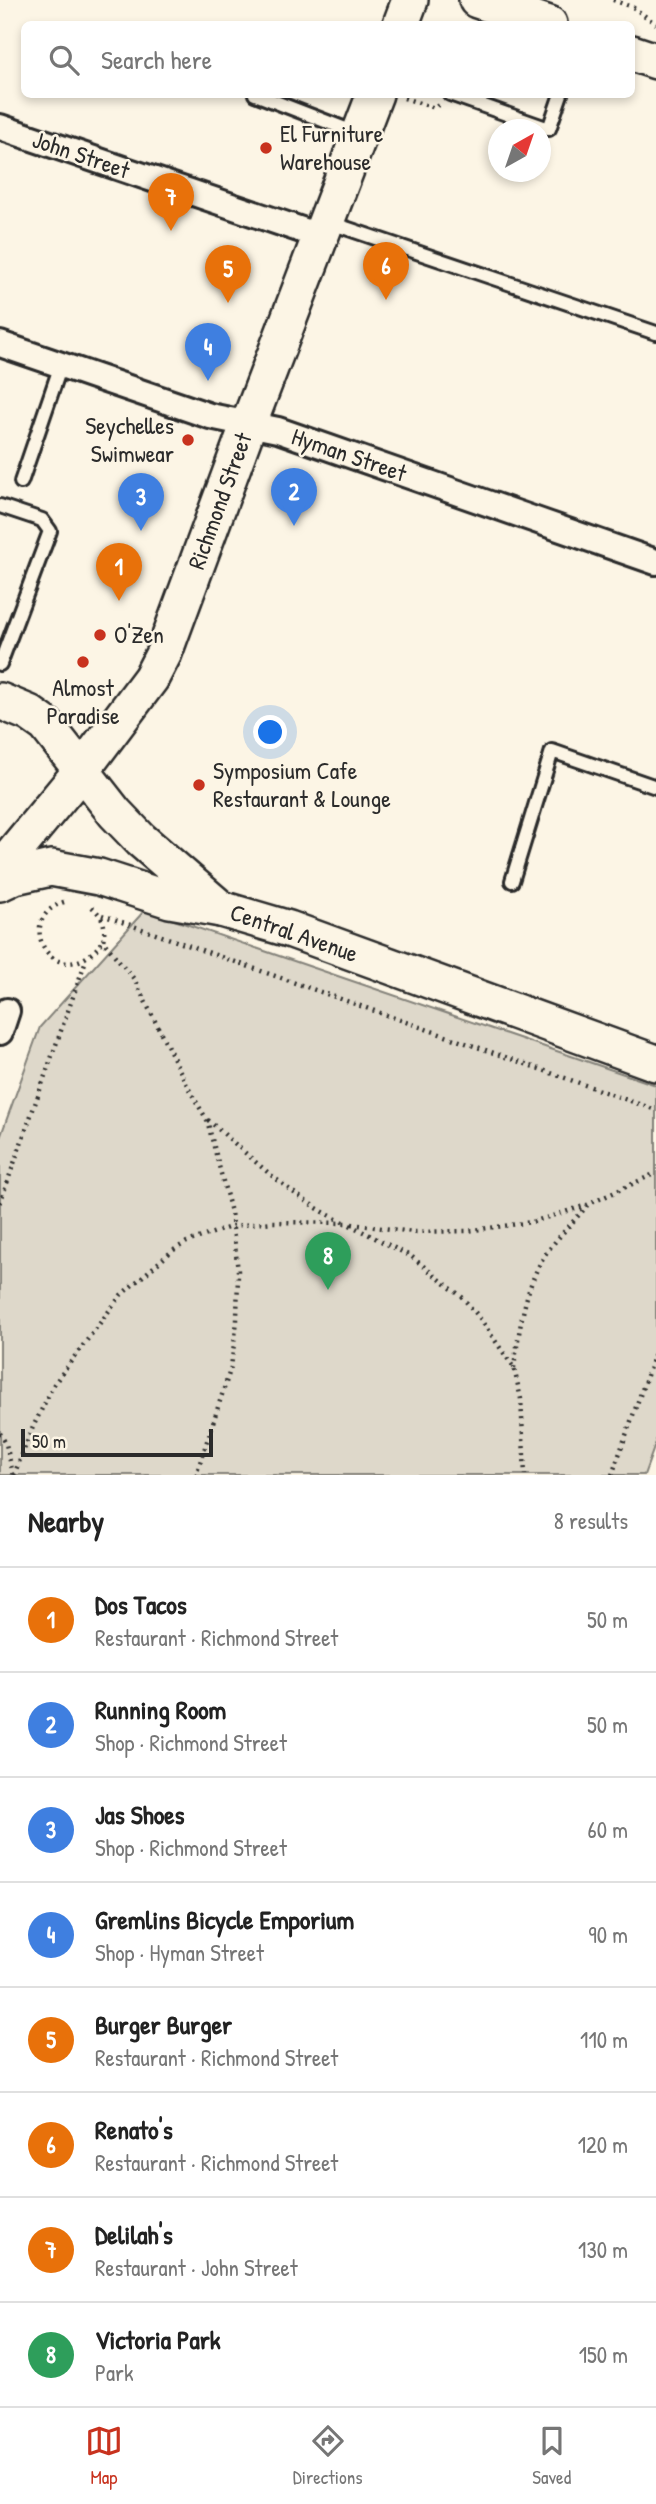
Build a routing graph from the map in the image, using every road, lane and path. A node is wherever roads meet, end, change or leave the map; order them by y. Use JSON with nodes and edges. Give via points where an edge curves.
{"nodes":[{"id":1,"x":410,"y":0,"type":"edge"},
{"id":2,"x":477,"y":0,"type":"edge"},
{"id":3,"x":613,"y":0,"type":"edge"},
{"id":4,"x":402,"y":21,"type":"edge"},
{"id":5,"x":540,"y":21,"type":"edge"},
{"id":6,"x":656,"y":24,"type":"edge"},
{"id":7,"x":635,"y":54,"type":"edge"},
{"id":8,"x":656,"y":61,"type":"edge"},
{"id":9,"x":265,"y":98,"type":"edge"},
{"id":10,"x":374,"y":98,"type":"edge"},
{"id":11,"x":406,"y":98,"type":"edge"},
{"id":12,"x":446,"y":98,"type":"edge"},
{"id":13,"x":560,"y":98,"type":"edge"},
{"id":14,"x":0,"y":127,"type":"edge"},
{"id":15,"x":360,"y":135,"type":"junction"},
{"id":16,"x":325,"y":230,"type":"junction"},
{"id":17,"x":656,"y":333,"type":"edge"},
{"id":18,"x":0,"y":344,"type":"edge"},
{"id":19,"x":61,"y":365,"type":"junction"},
{"id":20,"x":249,"y":423,"type":"junction"},
{"id":21,"x":21,"y":482,"type":"dead end"},
{"id":22,"x":0,"y":506,"type":"edge"},
{"id":23,"x":656,"y":562,"type":"edge"},
{"id":24,"x":0,"y":664,"type":"edge"},
{"id":25,"x":0,"y":701,"type":"edge"},
{"id":26,"x":82,"y":770,"type":"junction"},
{"id":27,"x":656,"y":787,"type":"edge"},
{"id":28,"x":0,"y":869,"type":"edge"},
{"id":29,"x":512,"y":881,"type":"dead end"},
{"id":30,"x":0,"y":883,"type":"edge"},
{"id":31,"x":69,"y":901,"type":"dead end"},
{"id":32,"x":87,"y":903,"type":"dead end"},
{"id":33,"x":221,"y":909,"type":"junction"},
{"id":34,"x":101,"y":915,"type":"junction"},
{"id":35,"x":103,"y":941,"type":"junction"},
{"id":36,"x":87,"y":959,"type":"junction"},
{"id":37,"x":656,"y":1063,"type":"edge"},
{"id":38,"x":656,"y":1110,"type":"edge"},
{"id":39,"x":207,"y":1120,"type":"junction"},
{"id":40,"x":656,"y":1173,"type":"edge"},
{"id":41,"x":0,"y":1203,"type":"edge"},
{"id":42,"x":587,"y":1205,"type":"junction"},
{"id":43,"x":346,"y":1223,"type":"junction"},
{"id":44,"x":233,"y":1226,"type":"junction"},
{"id":45,"x":656,"y":1350,"type":"edge"},
{"id":46,"x":514,"y":1368,"type":"junction"},
{"id":47,"x":0,"y":1433,"type":"edge"},
{"id":48,"x":13,"y":1475,"type":"edge"},
{"id":49,"x":196,"y":1475,"type":"edge"},
{"id":50,"x":525,"y":1475,"type":"edge"},
{"id":51,"x":612,"y":1475,"type":"edge"}],
"edges":[{"from":1,"to":4,"type":"street"},
{"from":2,"to":5,"type":"street"},
{"from":3,"to":6,"type":"path"},
{"from":7,"to":8,"type":"street"},
{"from":9,"to":15,"type":"lane"},
{"from":10,"to":15,"type":"street","name":"Richmond Street"},
{"from":11,"to":12,"type":"path","via":[[435,108]]},
{"from":12,"to":13,"type":"lane","via":[[549,129]]},
{"from":14,"to":16,"type":"street","name":"John Street"},
{"from":15,"to":16,"type":"street","name":"Richmond Street"},
{"from":16,"to":17,"type":"lane"},
{"from":16,"to":20,"type":"street","name":"Richmond Street"},
{"from":18,"to":19,"type":"street","name":"Hyman Street"},
{"from":19,"to":20,"type":"street","name":"Hyman Street","via":[[210,416]]},
{"from":19,"to":21,"type":"lane"},
{"from":20,"to":23,"type":"street","name":"Hyman Street"},
{"from":20,"to":26,"type":"street","name":"Richmond Street","via":[[164,653],[151,678]]},
{"from":22,"to":24,"type":"lane","via":[[42,520],[50,531]]},
{"from":25,"to":26,"type":"street","name":"Central Avenue","via":[[46,725]]},
{"from":26,"to":28,"type":"street","name":"Richmond Street"},
{"from":26,"to":33,"type":"street","name":"Central Avenue","via":[[141,840]]},
{"from":27,"to":29,"type":"lane","via":[[552,751]]},
{"from":30,"to":33,"type":"street","via":[[51,868]]},
{"from":31,"to":36,"type":"path","via":[[46,914],[38,933],[41,944],[56,960],[73,963]]},
{"from":32,"to":34,"type":"path"},
{"from":33,"to":37,"type":"street","name":"Central Avenue","via":[[289,929]]},
{"from":34,"to":35,"type":"path","via":[[106,926]]},
{"from":34,"to":38,"type":"path"},
{"from":35,"to":36,"type":"path"},
{"from":35,"to":39,"type":"path","via":[[134,979]]},
{"from":36,"to":41,"type":"path"},
{"from":39,"to":43,"type":"path","via":[[287,1189]]},
{"from":39,"to":44,"type":"path"},
{"from":40,"to":42,"type":"path"},
{"from":42,"to":43,"type":"path","via":[[532,1222],[467,1231],[413,1232]]},
{"from":42,"to":46,"type":"path","via":[[546,1254],[537,1273],[520,1322]]},
{"from":43,"to":44,"type":"path"},
{"from":43,"to":46,"type":"path","via":[[412,1257],[461,1297]]},
{"from":44,"to":48,"type":"path","via":[[203,1234],[172,1251],[121,1295],[54,1384]]},
{"from":44,"to":49,"type":"path","via":[[238,1271],[231,1367]]},
{"from":45,"to":51,"type":"path"},
{"from":46,"to":50,"type":"path","via":[[521,1399]]},
{"from":47,"to":48,"type":"path"}]}
